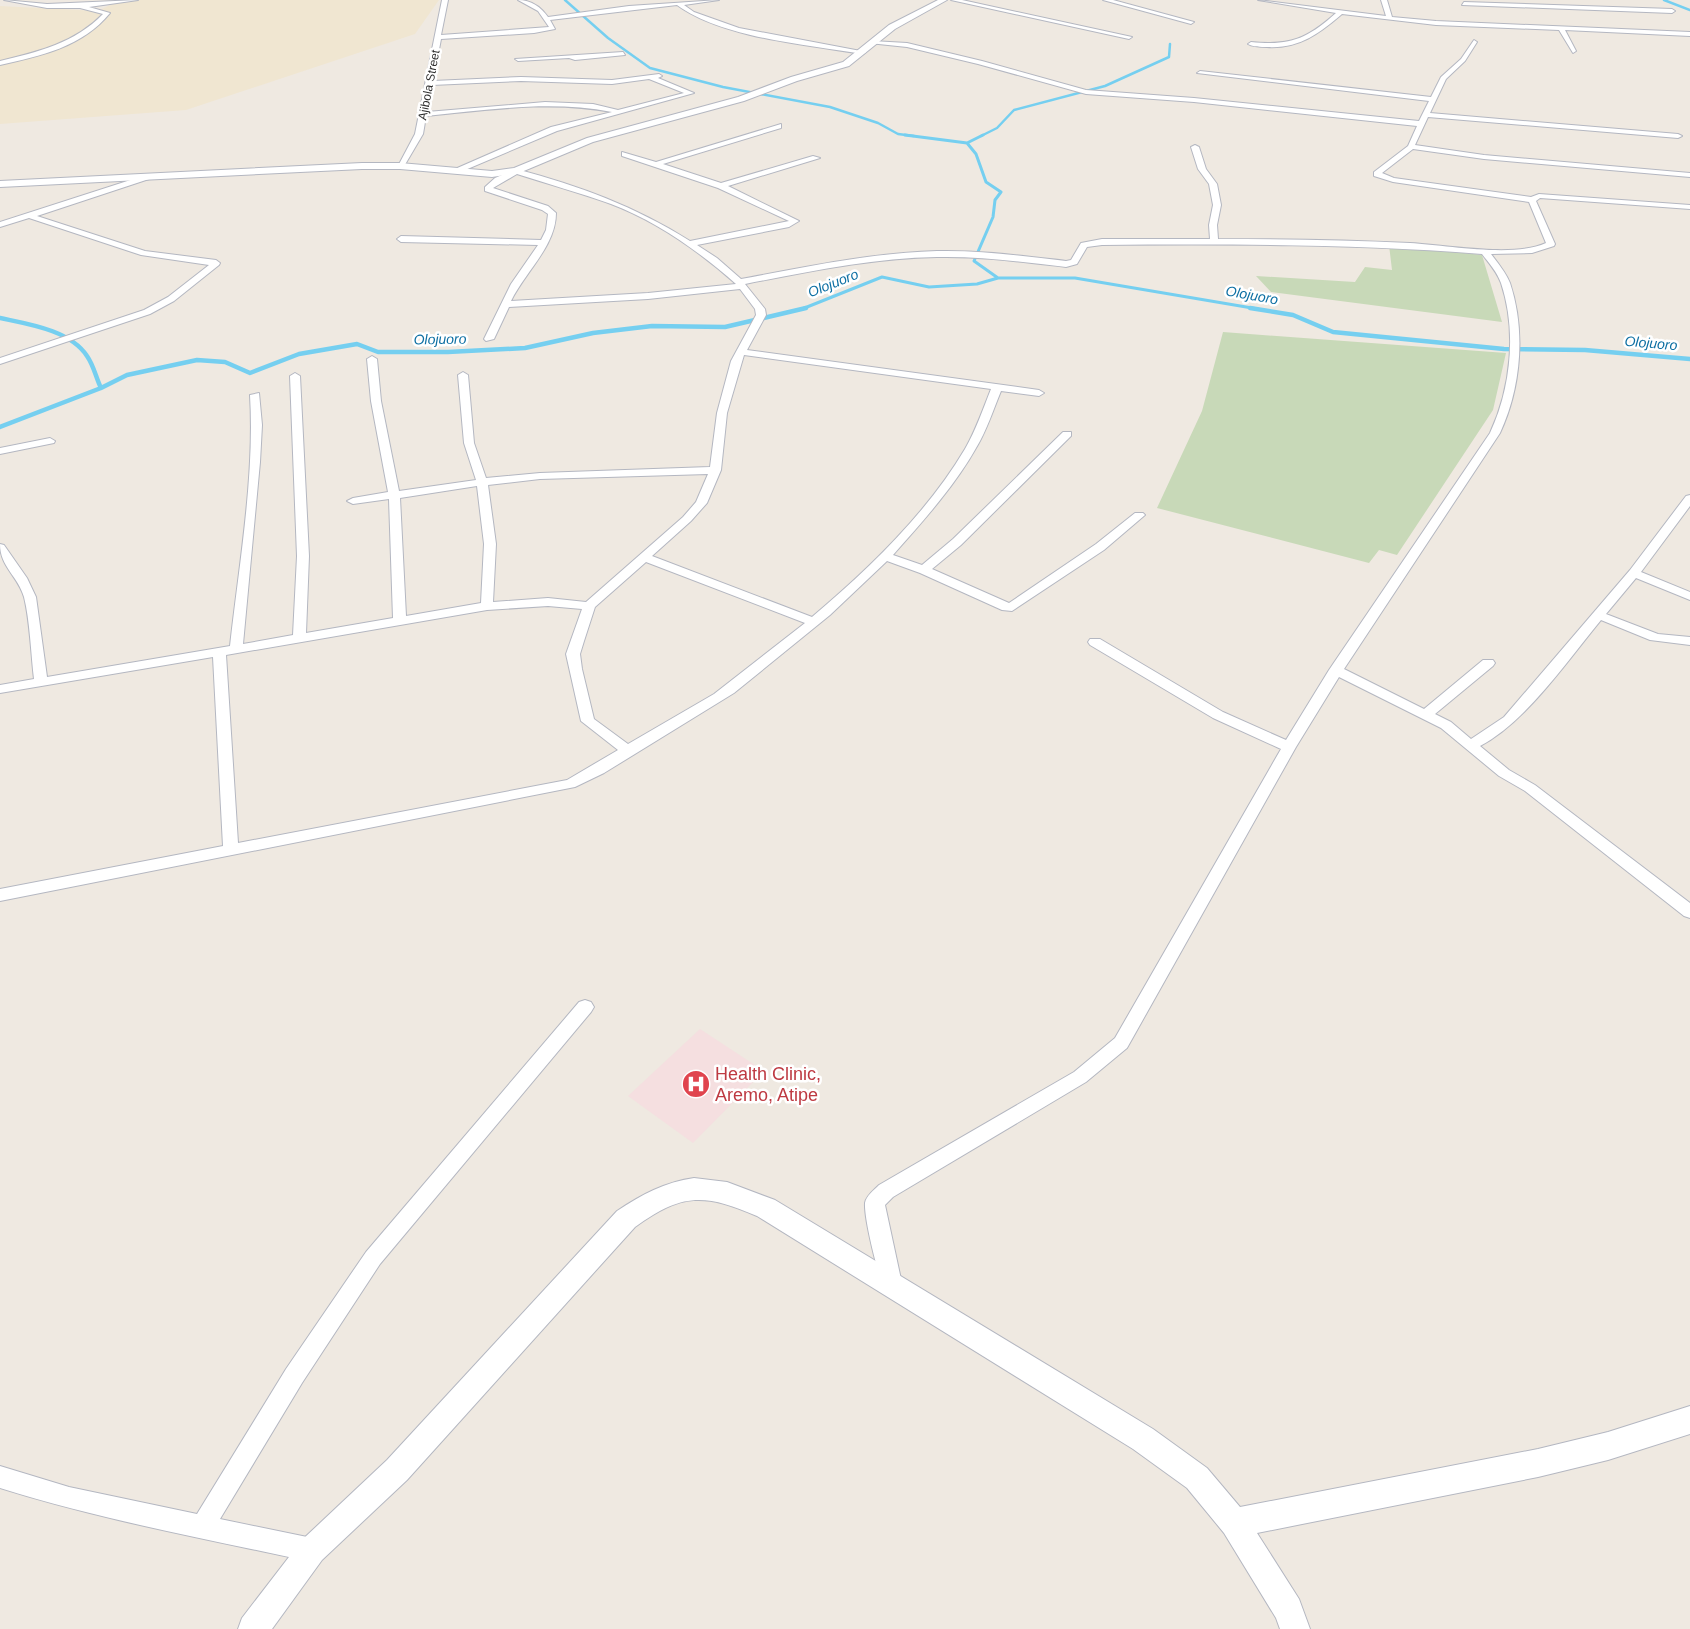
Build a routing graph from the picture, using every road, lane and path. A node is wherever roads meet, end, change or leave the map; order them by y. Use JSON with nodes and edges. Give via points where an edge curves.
{"nodes":[{"id":1,"x":7,"y":0,"type":"edge"},
{"id":2,"x":135,"y":0,"type":"edge"},
{"id":3,"x":444,"y":0,"type":"edge"},
{"id":4,"x":521,"y":0,"type":"edge"},
{"id":5,"x":716,"y":0,"type":"edge"},
{"id":6,"x":943,"y":0,"type":"edge"},
{"id":7,"x":954,"y":0,"type":"edge"},
{"id":8,"x":1106,"y":0,"type":"edge"},
{"id":9,"x":1261,"y":0,"type":"edge"},
{"id":10,"x":1384,"y":0,"type":"edge"},
{"id":11,"x":1463,"y":2,"type":"edge"},
{"id":12,"x":597,"y":4,"type":"dead end"},
{"id":13,"x":679,"y":4,"type":"junction"},
{"id":14,"x":80,"y":6,"type":"junction"},
{"id":15,"x":1468,"y":10,"type":"dead end"},
{"id":16,"x":1672,"y":11,"type":"dead end"},
{"id":17,"x":596,"y":12,"type":"junction"},
{"id":18,"x":1340,"y":13,"type":"junction"},
{"id":19,"x":1472,"y":17,"type":"dead end"},
{"id":20,"x":1389,"y":18,"type":"junction"},
{"id":21,"x":547,"y":19,"type":"junction"},
{"id":22,"x":1191,"y":22,"type":"dead end"},
{"id":23,"x":1476,"y":24,"type":"junction"},
{"id":24,"x":1560,"y":28,"type":"junction"},
{"id":25,"x":508,"y":33,"type":"junction"},
{"id":26,"x":1690,"y":34,"type":"edge"},
{"id":27,"x":439,"y":37,"type":"junction"},
{"id":28,"x":1128,"y":37,"type":"dead end"},
{"id":29,"x":512,"y":42,"type":"dead end"},
{"id":30,"x":1474,"y":42,"type":"dead end"},
{"id":31,"x":872,"y":43,"type":"junction"},
{"id":32,"x":1251,"y":44,"type":"dead end"},
{"id":33,"x":515,"y":50,"type":"dead end"},
{"id":34,"x":1573,"y":51,"type":"dead end"},
{"id":35,"x":863,"y":52,"type":"junction"},
{"id":36,"x":623,"y":54,"type":"dead end"},
{"id":37,"x":0,"y":63,"type":"edge"},
{"id":38,"x":520,"y":69,"type":"junction"},
{"id":39,"x":1200,"y":73,"type":"dead end"},
{"id":40,"x":665,"y":74,"type":"dead end"},
{"id":41,"x":649,"y":78,"type":"junction"},
{"id":42,"x":565,"y":79,"type":"junction"},
{"id":43,"x":428,"y":83,"type":"junction"},
{"id":44,"x":564,"y":88,"type":"dead end"},
{"id":45,"x":563,"y":96,"type":"dead end"},
{"id":46,"x":1432,"y":99,"type":"junction"},
{"id":47,"x":562,"y":104,"type":"junction"},
{"id":48,"x":619,"y":111,"type":"junction"},
{"id":49,"x":423,"y":114,"type":"junction"},
{"id":50,"x":1426,"y":115,"type":"junction"},
{"id":51,"x":1423,"y":124,"type":"junction"},
{"id":52,"x":778,"y":126,"type":"dead end"},
{"id":53,"x":1678,"y":136,"type":"dead end"},
{"id":54,"x":1411,"y":147,"type":"junction"},
{"id":55,"x":1194,"y":148,"type":"dead end"},
{"id":56,"x":625,"y":154,"type":"dead end"},
{"id":57,"x":816,"y":158,"type":"dead end"},
{"id":58,"x":656,"y":164,"type":"junction"},
{"id":59,"x":400,"y":166,"type":"junction"},
{"id":60,"x":458,"y":171,"type":"junction"},
{"id":61,"x":516,"y":172,"type":"junction"},
{"id":62,"x":1690,"y":175,"type":"edge"},
{"id":63,"x":146,"y":177,"type":"junction"},
{"id":64,"x":0,"y":184,"type":"edge"},
{"id":65,"x":721,"y":186,"type":"junction"},
{"id":66,"x":1532,"y":200,"type":"junction"},
{"id":67,"x":1690,"y":207,"type":"edge"},
{"id":68,"x":30,"y":216,"type":"junction"},
{"id":69,"x":0,"y":225,"type":"edge"},
{"id":70,"x":401,"y":239,"type":"dead end"},
{"id":71,"x":1214,"y":241,"type":"junction"},
{"id":72,"x":544,"y":243,"type":"junction"},
{"id":73,"x":690,"y":244,"type":"junction"},
{"id":74,"x":1485,"y":251,"type":"junction"},
{"id":75,"x":741,"y":284,"type":"junction"},
{"id":76,"x":507,"y":304,"type":"junction"},
{"id":77,"x":489,"y":339,"type":"dead end"},
{"id":78,"x":740,"y":352,"type":"junction"},
{"id":79,"x":372,"y":359,"type":"dead end"},
{"id":80,"x":0,"y":361,"type":"edge"},
{"id":81,"x":463,"y":375,"type":"dead end"},
{"id":82,"x":295,"y":376,"type":"dead end"},
{"id":83,"x":997,"y":387,"type":"junction"},
{"id":84,"x":1039,"y":393,"type":"dead end"},
{"id":85,"x":254,"y":395,"type":"dead end"},
{"id":86,"x":1068,"y":434,"type":"dead end"},
{"id":87,"x":50,"y":441,"type":"dead end"},
{"id":88,"x":0,"y":451,"type":"edge"},
{"id":89,"x":715,"y":470,"type":"junction"},
{"id":90,"x":482,"y":482,"type":"junction"},
{"id":91,"x":394,"y":495,"type":"junction"},
{"id":92,"x":1690,"y":498,"type":"edge"},
{"id":93,"x":353,"y":501,"type":"dead end"},
{"id":94,"x":1140,"y":515,"type":"dead end"},
{"id":95,"x":0,"y":548,"type":"edge"},
{"id":96,"x":644,"y":556,"type":"junction"},
{"id":97,"x":886,"y":556,"type":"junction"},
{"id":98,"x":924,"y":570,"type":"junction"},
{"id":99,"x":1634,"y":573,"type":"junction"},
{"id":100,"x":1690,"y":596,"type":"edge"},
{"id":101,"x":487,"y":606,"type":"junction"},
{"id":102,"x":589,"y":606,"type":"junction"},
{"id":103,"x":1599,"y":615,"type":"junction"},
{"id":104,"x":400,"y":622,"type":"junction"},
{"id":105,"x":813,"y":622,"type":"junction"},
{"id":106,"x":299,"y":639,"type":"junction"},
{"id":107,"x":1690,"y":641,"type":"edge"},
{"id":108,"x":1096,"y":642,"type":"dead end"},
{"id":109,"x":236,"y":650,"type":"junction"},
{"id":110,"x":219,"y":653,"type":"junction"},
{"id":111,"x":1488,"y":663,"type":"dead end"},
{"id":112,"x":1336,"y":670,"type":"junction"},
{"id":113,"x":41,"y":682,"type":"junction"},
{"id":114,"x":0,"y":689,"type":"edge"},
{"id":115,"x":1426,"y":714,"type":"junction"},
{"id":116,"x":1470,"y":745,"type":"junction"},
{"id":117,"x":1289,"y":747,"type":"junction"},
{"id":118,"x":627,"y":750,"type":"junction"},
{"id":119,"x":231,"y":850,"type":"junction"},
{"id":120,"x":0,"y":895,"type":"edge"},
{"id":121,"x":1690,"y":912,"type":"edge"},
{"id":122,"x":585,"y":1007,"type":"dead end"},
{"id":123,"x":892,"y":1284,"type":"junction"},
{"id":124,"x":1688,"y":1424,"type":"edge"},
{"id":125,"x":0,"y":1476,"type":"edge"},
{"id":126,"x":1234,"y":1523,"type":"junction"},
{"id":127,"x":202,"y":1527,"type":"junction"},
{"id":128,"x":312,"y":1550,"type":"junction"},
{"id":129,"x":253,"y":1629,"type":"edge"},
{"id":130,"x":1296,"y":1629,"type":"edge"}],
"edges":[{"from":1,"to":14,"type":"street","via":[[47,6]]},
{"from":2,"to":14,"type":"street"},
{"from":3,"to":27,"type":"street","name":"Ajibola Street"},
{"from":4,"to":21,"type":"street","via":[[540,10]]},
{"from":5,"to":13,"type":"street"},
{"from":6,"to":31,"type":"street","via":[[892,26]]},
{"from":7,"to":28,"type":"street"},
{"from":8,"to":22,"type":"street"},
{"from":9,"to":18,"type":"street"},
{"from":10,"to":20,"type":"street"},
{"from":11,"to":15,"type":"street"},
{"from":11,"to":16,"type":"street"},
{"from":12,"to":17,"type":"street"},
{"from":13,"to":17,"type":"street"},
{"from":13,"to":35,"type":"street","via":[[690,13],[744,31]]},
{"from":14,"to":37,"type":"street","via":[[107,13],[98,24],[46,53]]},
{"from":17,"to":21,"type":"street"},
{"from":18,"to":20,"type":"street"},
{"from":18,"to":32,"type":"street","via":[[1325,26],[1289,46]]},
{"from":19,"to":23,"type":"street"},
{"from":20,"to":23,"type":"street"},
{"from":21,"to":25,"type":"street","via":[[553,28]]},
{"from":23,"to":24,"type":"street"},
{"from":24,"to":26,"type":"street"},
{"from":24,"to":34,"type":"street"},
{"from":25,"to":27,"type":"street"},
{"from":25,"to":29,"type":"street"},
{"from":27,"to":43,"type":"street","name":"Ajibola Street"},
{"from":30,"to":46,"type":"street","via":[[1463,60],[1443,78]]},
{"from":31,"to":35,"type":"street"},
{"from":31,"to":51,"type":"street","via":[[907,45],[1083,91]]},
{"from":33,"to":38,"type":"street"},
{"from":35,"to":61,"type":"street","via":[[846,64],[756,94],[590,140]]},
{"from":36,"to":38,"type":"street","via":[[570,56]]},
{"from":38,"to":42,"type":"street"},
{"from":38,"to":43,"type":"street"},
{"from":39,"to":46,"type":"street"},
{"from":40,"to":41,"type":"street"},
{"from":41,"to":42,"type":"street","via":[[612,82]]},
{"from":41,"to":48,"type":"street","via":[[691,93]]},
{"from":42,"to":44,"type":"street"},
{"from":43,"to":49,"type":"street","name":"Ajibola Street"},
{"from":45,"to":47,"type":"street"},
{"from":46,"to":50,"type":"street"},
{"from":47,"to":48,"type":"street"},
{"from":47,"to":49,"type":"street"},
{"from":48,"to":60,"type":"street","via":[[546,132]]},
{"from":49,"to":59,"type":"street","name":"Ajibola Street","via":[[415,144]]},
{"from":50,"to":51,"type":"street"},
{"from":50,"to":53,"type":"street"},
{"from":51,"to":54,"type":"street"},
{"from":52,"to":58,"type":"street"},
{"from":54,"to":62,"type":"street","via":[[1484,157]]},
{"from":54,"to":66,"type":"street","via":[[1377,174],[1393,180]]},
{"from":55,"to":71,"type":"street","via":[[1202,169],[1214,184],[1217,205]]},
{"from":56,"to":58,"type":"street"},
{"from":57,"to":65,"type":"street"},
{"from":58,"to":65,"type":"street"},
{"from":59,"to":60,"type":"street"},
{"from":59,"to":63,"type":"street"},
{"from":60,"to":61,"type":"street"},
{"from":61,"to":72,"type":"street","via":[[498,180],[488,189],[552,213],[550,231]]},
{"from":61,"to":73,"type":"street","via":[[615,203]]},
{"from":63,"to":64,"type":"street"},
{"from":63,"to":68,"type":"street"},
{"from":65,"to":73,"type":"street","via":[[790,217],[794,223]]},
{"from":66,"to":67,"type":"street","via":[[1548,195]]},
{"from":66,"to":74,"type":"street","via":[[1551,244],[1539,250]]},
{"from":68,"to":69,"type":"street"},
{"from":68,"to":80,"type":"street","via":[[144,253],[216,263],[171,299],[147,312]]},
{"from":70,"to":72,"type":"street"},
{"from":71,"to":74,"type":"street","via":[[1378,242]]},
{"from":71,"to":75,"type":"street","via":[[1090,243],[1084,245],[1074,262],[1066,264],[972,254],[898,257],[799,271]]},
{"from":72,"to":76,"type":"street","via":[[519,278]]},
{"from":73,"to":75,"type":"street"},
{"from":74,"to":112,"type":"street","via":[[1505,282],[1510,305],[1513,346],[1510,394],[1505,411],[1495,433]]},
{"from":75,"to":76,"type":"street","via":[[648,296]]},
{"from":75,"to":78,"type":"street","via":[[761,315]]},
{"from":76,"to":77,"type":"street"},
{"from":78,"to":83,"type":"street"},
{"from":78,"to":89,"type":"street","via":[[722,413]]},
{"from":79,"to":91,"type":"street","via":[[376,402]]},
{"from":81,"to":90,"type":"street","via":[[469,442]]},
{"from":82,"to":106,"type":"street","via":[[303,556]]},
{"from":83,"to":84,"type":"street"},
{"from":83,"to":97,"type":"street","via":[[967,456]]},
{"from":85,"to":109,"type":"street","via":[[257,425],[255,462]]},
{"from":86,"to":98,"type":"street"},
{"from":87,"to":88,"type":"street"},
{"from":89,"to":90,"type":"street","via":[[570,474]]},
{"from":89,"to":96,"type":"street","via":[[701,503]]},
{"from":90,"to":91,"type":"street"},
{"from":90,"to":101,"type":"street","via":[[490,544]]},
{"from":91,"to":93,"type":"street"},
{"from":91,"to":104,"type":"street"},
{"from":92,"to":99,"type":"street"},
{"from":94,"to":98,"type":"street","via":[[1100,547],[1012,607]]},
{"from":95,"to":113,"type":"street","via":[[30,597]]},
{"from":96,"to":102,"type":"street"},
{"from":96,"to":105,"type":"street"},
{"from":97,"to":98,"type":"street"},
{"from":97,"to":105,"type":"street"},
{"from":99,"to":100,"type":"street"},
{"from":99,"to":103,"type":"street"},
{"from":101,"to":102,"type":"street","via":[[548,602]]},
{"from":101,"to":104,"type":"street"},
{"from":102,"to":118,"type":"street","via":[[574,654],[588,721]]},
{"from":103,"to":107,"type":"street","via":[[1642,634],[1677,642]]},
{"from":103,"to":116,"type":"street","via":[[1509,720],[1492,734]]},
{"from":104,"to":106,"type":"street"},
{"from":105,"to":118,"type":"street","via":[[729,690]]},
{"from":106,"to":109,"type":"street"},
{"from":108,"to":117,"type":"street","via":[[1218,715]]},
{"from":109,"to":110,"type":"street"},
{"from":110,"to":113,"type":"street"},
{"from":110,"to":119,"type":"street"},
{"from":111,"to":115,"type":"street"},
{"from":112,"to":115,"type":"street"},
{"from":112,"to":117,"type":"street"},
{"from":113,"to":114,"type":"street"},
{"from":115,"to":116,"type":"street","via":[[1446,725]]},
{"from":116,"to":121,"type":"street"},
{"from":117,"to":123,"type":"street","via":[[1121,1043],[1080,1077],[886,1191],[875,1202]]},
{"from":118,"to":119,"type":"street","via":[[590,776],[570,784]]},
{"from":119,"to":120,"type":"street"},
{"from":122,"to":127,"type":"street","via":[[373,1258],[299,1368]]},
{"from":123,"to":126,"type":"street","via":[[1144,1439],[1197,1478]]},
{"from":123,"to":128,"type":"street","via":[[766,1208],[738,1195],[708,1187],[679,1191],[650,1201],[626,1219],[397,1470]]},
{"from":124,"to":126,"type":"street","via":[[1538,1463]]},
{"from":125,"to":127,"type":"street","via":[[70,1498]]},
{"from":126,"to":130,"type":"street","via":[[1288,1610]]},
{"from":127,"to":128,"type":"street"},
{"from":128,"to":129,"type":"street"}]}
